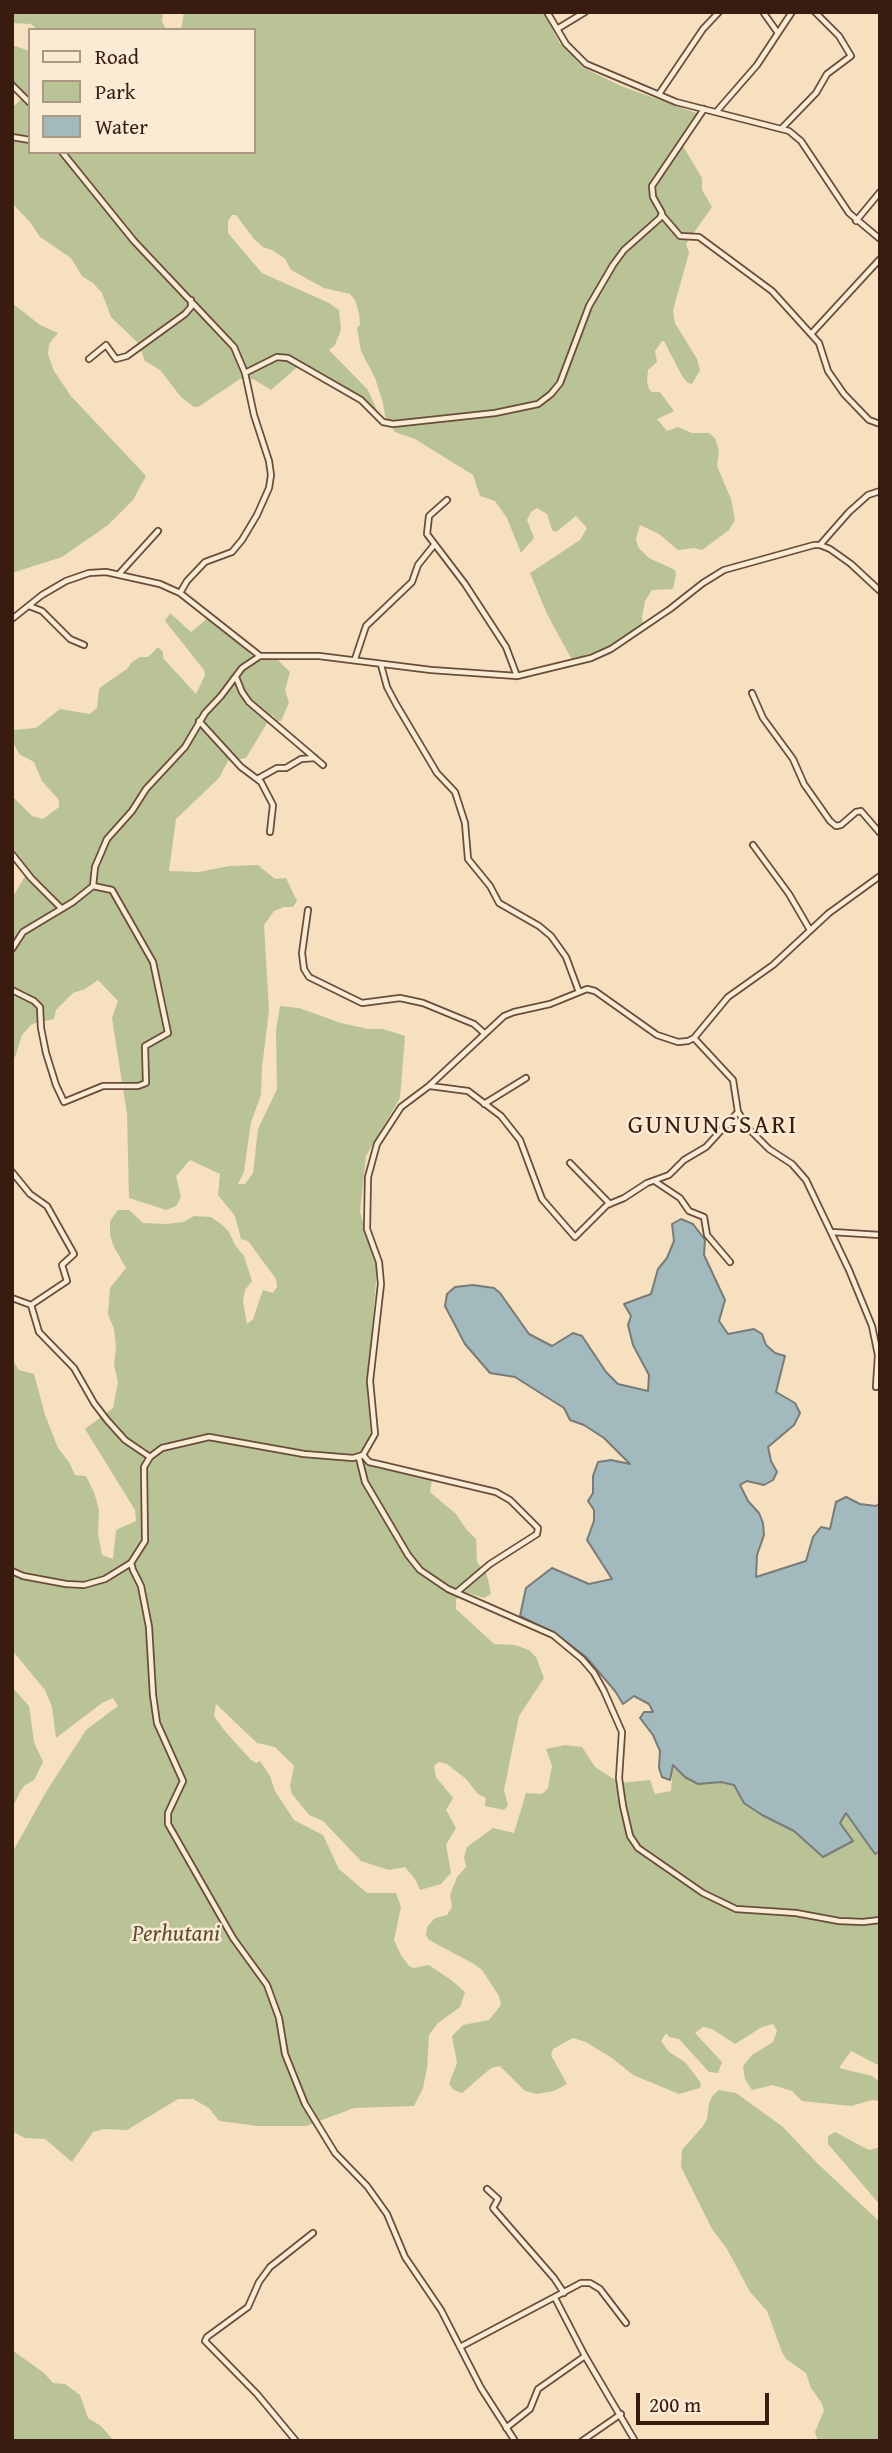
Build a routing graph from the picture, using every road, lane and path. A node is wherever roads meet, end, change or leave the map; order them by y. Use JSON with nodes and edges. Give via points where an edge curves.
{"nodes":[{"id":1,"x":547,"y":12,"type":"edge"},
{"id":2,"x":585,"y":12,"type":"edge"},
{"id":3,"x":719,"y":12,"type":"edge"},
{"id":4,"x":763,"y":12,"type":"edge"},
{"id":5,"x":792,"y":12,"type":"edge"},
{"id":6,"x":815,"y":12,"type":"edge"},
{"id":7,"x":557,"y":29,"type":"junction"},
{"id":8,"x":778,"y":33,"type":"junction"},
{"id":9,"x":12,"y":85,"type":"edge"},
{"id":10,"x":659,"y":94,"type":"junction"},
{"id":11,"x":28,"y":101,"type":"edge"},
{"id":12,"x":705,"y":109,"type":"junction"},
{"id":13,"x":717,"y":111,"type":"junction"},
{"id":14,"x":782,"y":128,"type":"junction"},
{"id":15,"x":64,"y":154,"type":"edge"},
{"id":16,"x":880,"y":192,"type":"edge"},
{"id":17,"x":662,"y":215,"type":"junction"},
{"id":18,"x":856,"y":221,"type":"junction"},
{"id":19,"x":880,"y":239,"type":"edge"},
{"id":20,"x":880,"y":259,"type":"edge"},
{"id":21,"x":191,"y":300,"type":"junction"},
{"id":22,"x":811,"y":334,"type":"junction"},
{"id":23,"x":89,"y":359,"type":"dead end"},
{"id":24,"x":245,"y":373,"type":"junction"},
{"id":25,"x":880,"y":424,"type":"edge"},
{"id":26,"x":880,"y":491,"type":"edge"},
{"id":27,"x":447,"y":500,"type":"dead end"},
{"id":28,"x":158,"y":531,"type":"dead end"},
{"id":29,"x":433,"y":545,"type":"junction"},
{"id":30,"x":820,"y":545,"type":"junction"},
{"id":31,"x":118,"y":574,"type":"junction"},
{"id":32,"x":880,"y":591,"type":"edge"},
{"id":33,"x":180,"y":593,"type":"junction"},
{"id":34,"x":29,"y":606,"type":"junction"},
{"id":35,"x":12,"y":619,"type":"edge"},
{"id":36,"x":84,"y":645,"type":"dead end"},
{"id":37,"x":254,"y":653,"type":"junction"},
{"id":38,"x":260,"y":656,"type":"junction"},
{"id":39,"x":355,"y":659,"type":"junction"},
{"id":40,"x":253,"y":660,"type":"junction"},
{"id":41,"x":381,"y":665,"type":"junction"},
{"id":42,"x":517,"y":676,"type":"junction"},
{"id":43,"x":236,"y":677,"type":"junction"},
{"id":44,"x":751,"y":693,"type":"dead end"},
{"id":45,"x":200,"y":721,"type":"junction"},
{"id":46,"x":315,"y":758,"type":"junction"},
{"id":47,"x":323,"y":765,"type":"dead end"},
{"id":48,"x":259,"y":778,"type":"junction"},
{"id":49,"x":270,"y":832,"type":"dead end"},
{"id":50,"x":880,"y":833,"type":"edge"},
{"id":51,"x":753,"y":845,"type":"dead end"},
{"id":52,"x":12,"y":854,"type":"edge"},
{"id":53,"x":878,"y":880,"type":"edge"},
{"id":54,"x":93,"y":886,"type":"junction"},
{"id":55,"x":61,"y":908,"type":"junction"},
{"id":56,"x":308,"y":910,"type":"dead end"},
{"id":57,"x":810,"y":930,"type":"junction"},
{"id":58,"x":12,"y":949,"type":"edge"},
{"id":59,"x":12,"y":990,"type":"edge"},
{"id":60,"x":579,"y":992,"type":"junction"},
{"id":61,"x":484,"y":1033,"type":"junction"},
{"id":62,"x":694,"y":1038,"type":"junction"},
{"id":63,"x":526,"y":1078,"type":"dead end"},
{"id":64,"x":429,"y":1086,"type":"junction"},
{"id":65,"x":484,"y":1104,"type":"junction"},
{"id":66,"x":738,"y":1112,"type":"junction"},
{"id":67,"x":570,"y":1163,"type":"dead end"},
{"id":68,"x":12,"y":1172,"type":"edge"},
{"id":69,"x":655,"y":1181,"type":"junction"},
{"id":70,"x":610,"y":1203,"type":"junction"},
{"id":71,"x":832,"y":1232,"type":"junction"},
{"id":72,"x":880,"y":1235,"type":"edge"},
{"id":73,"x":730,"y":1262,"type":"dead end"},
{"id":74,"x":12,"y":1298,"type":"edge"},
{"id":75,"x":31,"y":1305,"type":"junction"},
{"id":76,"x":876,"y":1387,"type":"dead end"},
{"id":77,"x":361,"y":1456,"type":"junction"},
{"id":78,"x":150,"y":1457,"type":"junction"},
{"id":79,"x":131,"y":1563,"type":"junction"},
{"id":80,"x":12,"y":1571,"type":"edge"},
{"id":81,"x":457,"y":1592,"type":"junction"},
{"id":82,"x":880,"y":1920,"type":"edge"},
{"id":83,"x":487,"y":2189,"type":"dead end"},
{"id":84,"x":313,"y":2233,"type":"dead end"},
{"id":85,"x":564,"y":2293,"type":"junction"},
{"id":86,"x":555,"y":2298,"type":"junction"},
{"id":87,"x":626,"y":2323,"type":"dead end"},
{"id":88,"x":462,"y":2346,"type":"junction"},
{"id":89,"x":585,"y":2356,"type":"junction"},
{"id":90,"x":621,"y":2414,"type":"junction"},
{"id":91,"x":506,"y":2428,"type":"junction"},
{"id":92,"x":296,"y":2441,"type":"edge"},
{"id":93,"x":515,"y":2441,"type":"edge"},
{"id":94,"x":582,"y":2441,"type":"edge"},
{"id":95,"x":635,"y":2441,"type":"edge"}],
"edges":[{"from":1,"to":7,"type":"street"},
{"from":2,"to":7,"type":"street"},
{"from":3,"to":10,"type":"street"},
{"from":4,"to":8,"type":"street"},
{"from":5,"to":8,"type":"street"},
{"from":6,"to":14,"type":"street","via":[[851,56],[827,74],[816,93]]},
{"from":7,"to":10,"type":"street","via":[[580,60]]},
{"from":8,"to":13,"type":"street"},
{"from":9,"to":11,"type":"street"},
{"from":10,"to":12,"type":"street"},
{"from":12,"to":13,"type":"street"},
{"from":12,"to":17,"type":"street","via":[[652,186]]},
{"from":13,"to":14,"type":"street"},
{"from":14,"to":18,"type":"street","via":[[800,141]]},
{"from":15,"to":21,"type":"street","via":[[116,220]]},
{"from":16,"to":18,"type":"street"},
{"from":17,"to":22,"type":"street","via":[[680,236],[699,237],[769,289]]},
{"from":17,"to":24,"type":"street","via":[[612,265],[589,306],[560,383],[532,406],[393,424],[383,422],[361,400],[288,358],[278,357]]},
{"from":18,"to":19,"type":"street"},
{"from":20,"to":22,"type":"street"},
{"from":21,"to":23,"type":"street","via":[[185,314],[125,357],[116,359],[106,345]]},
{"from":21,"to":24,"type":"street","via":[[234,346]]},
{"from":22,"to":25,"type":"street","via":[[821,346],[833,380],[869,420]]},
{"from":24,"to":33,"type":"street","via":[[269,461],[269,488],[235,549],[205,562]]},
{"from":26,"to":30,"type":"street","via":[[849,512]]},
{"from":27,"to":29,"type":"street","via":[[428,520],[426,532]]},
{"from":28,"to":31,"type":"street"},
{"from":29,"to":39,"type":"street","via":[[412,582],[366,626]]},
{"from":29,"to":42,"type":"street","via":[[506,647]]},
{"from":30,"to":32,"type":"street","via":[[851,564]]},
{"from":30,"to":42,"type":"street","via":[[724,570],[611,649]]},
{"from":31,"to":33,"type":"street"},
{"from":31,"to":34,"type":"street","via":[[99,571],[77,577]]},
{"from":33,"to":37,"type":"street"},
{"from":34,"to":35,"type":"street"},
{"from":34,"to":36,"type":"street","via":[[43,611],[70,639]]},
{"from":37,"to":38,"type":"street"},
{"from":37,"to":40,"type":"street"},
{"from":38,"to":39,"type":"street"},
{"from":38,"to":40,"type":"street"},
{"from":39,"to":41,"type":"street"},
{"from":40,"to":43,"type":"street"},
{"from":41,"to":42,"type":"street"},
{"from":41,"to":60,"type":"street","via":[[396,705],[437,773],[455,792],[465,822],[468,859],[499,903],[551,936],[566,957]]},
{"from":43,"to":45,"type":"street"},
{"from":43,"to":46,"type":"street","via":[[249,702]]},
{"from":44,"to":50,"type":"street","via":[[830,821],[839,826],[861,811]]},
{"from":45,"to":48,"type":"street","via":[[242,767]]},
{"from":45,"to":54,"type":"street","via":[[185,747],[107,839],[95,867]]},
{"from":46,"to":47,"type":"street"},
{"from":46,"to":48,"type":"street","via":[[300,759]]},
{"from":48,"to":49,"type":"street","via":[[273,805]]},
{"from":51,"to":57,"type":"street"},
{"from":52,"to":55,"type":"street"},
{"from":53,"to":57,"type":"street"},
{"from":54,"to":55,"type":"street"},
{"from":54,"to":59,"type":"street","via":[[113,892],[150,953],[156,972],[169,1033],[145,1046],[146,1083],[103,1086],[64,1102],[46,1053],[40,1007]]},
{"from":55,"to":58,"type":"street","via":[[23,932]]},
{"from":56,"to":61,"type":"street","via":[[302,953],[303,969],[309,977],[362,1003],[400,998],[422,1003],[474,1024]]},
{"from":57,"to":62,"type":"street","via":[[773,965],[720,1004]]},
{"from":60,"to":61,"type":"street","via":[[508,1014]]},
{"from":60,"to":62,"type":"street","via":[[591,989],[665,1038],[683,1042]]},
{"from":61,"to":64,"type":"street"},
{"from":62,"to":66,"type":"street","via":[[733,1080]]},
{"from":63,"to":65,"type":"street"},
{"from":64,"to":65,"type":"street","via":[[468,1091]]},
{"from":64,"to":77,"type":"street","via":[[401,1107],[369,1165],[366,1220],[381,1284],[370,1381],[375,1434]]},
{"from":65,"to":70,"type":"street","via":[[516,1134],[542,1199],[572,1236],[578,1236]]},
{"from":66,"to":69,"type":"street","via":[[706,1147]]},
{"from":66,"to":71,"type":"street","via":[[758,1138],[802,1174]]},
{"from":67,"to":70,"type":"street"},
{"from":68,"to":75,"type":"street","via":[[47,1206],[74,1254],[62,1265],[67,1281]]},
{"from":69,"to":70,"type":"street"},
{"from":69,"to":73,"type":"street","via":[[680,1198],[690,1212],[704,1217],[706,1235]]},
{"from":71,"to":72,"type":"street"},
{"from":71,"to":76,"type":"street","via":[[872,1326],[878,1355]]},
{"from":74,"to":75,"type":"street"},
{"from":75,"to":78,"type":"street","via":[[39,1332],[74,1368],[107,1420]]},
{"from":77,"to":78,"type":"street","via":[[304,1454],[209,1437],[163,1448]]},
{"from":77,"to":81,"type":"street","via":[[365,1482],[415,1564]]},
{"from":77,"to":81,"type":"street","via":[[369,1462],[496,1492],[538,1528],[537,1534]]},
{"from":78,"to":79,"type":"street","via":[[144,1468],[145,1541]]},
{"from":79,"to":80,"type":"street","via":[[105,1580],[85,1585]]},
{"from":79,"to":88,"type":"street","via":[[149,1627],[157,1723],[183,1782],[168,1813],[168,1824],[233,1938],[267,1985],[285,2054],[305,2104],[335,2153],[387,2214],[405,2257]]},
{"from":81,"to":82,"type":"street","via":[[547,1631],[582,1659],[598,1680],[622,1738],[619,1778],[625,1818],[634,1842],[646,1854],[703,1893],[739,1910],[863,1923]]},
{"from":83,"to":85,"type":"street","via":[[498,2199],[493,2209]]},
{"from":84,"to":92,"type":"street","via":[[270,2267],[248,2306],[205,2341]]},
{"from":85,"to":86,"type":"street"},
{"from":85,"to":87,"type":"street","via":[[581,2284],[593,2284]]},
{"from":86,"to":88,"type":"street"},
{"from":86,"to":89,"type":"street"},
{"from":88,"to":91,"type":"street"},
{"from":89,"to":90,"type":"street"},
{"from":89,"to":91,"type":"street","via":[[538,2389],[530,2409]]},
{"from":90,"to":94,"type":"street"},
{"from":90,"to":95,"type":"street"},
{"from":91,"to":93,"type":"street"}]}
